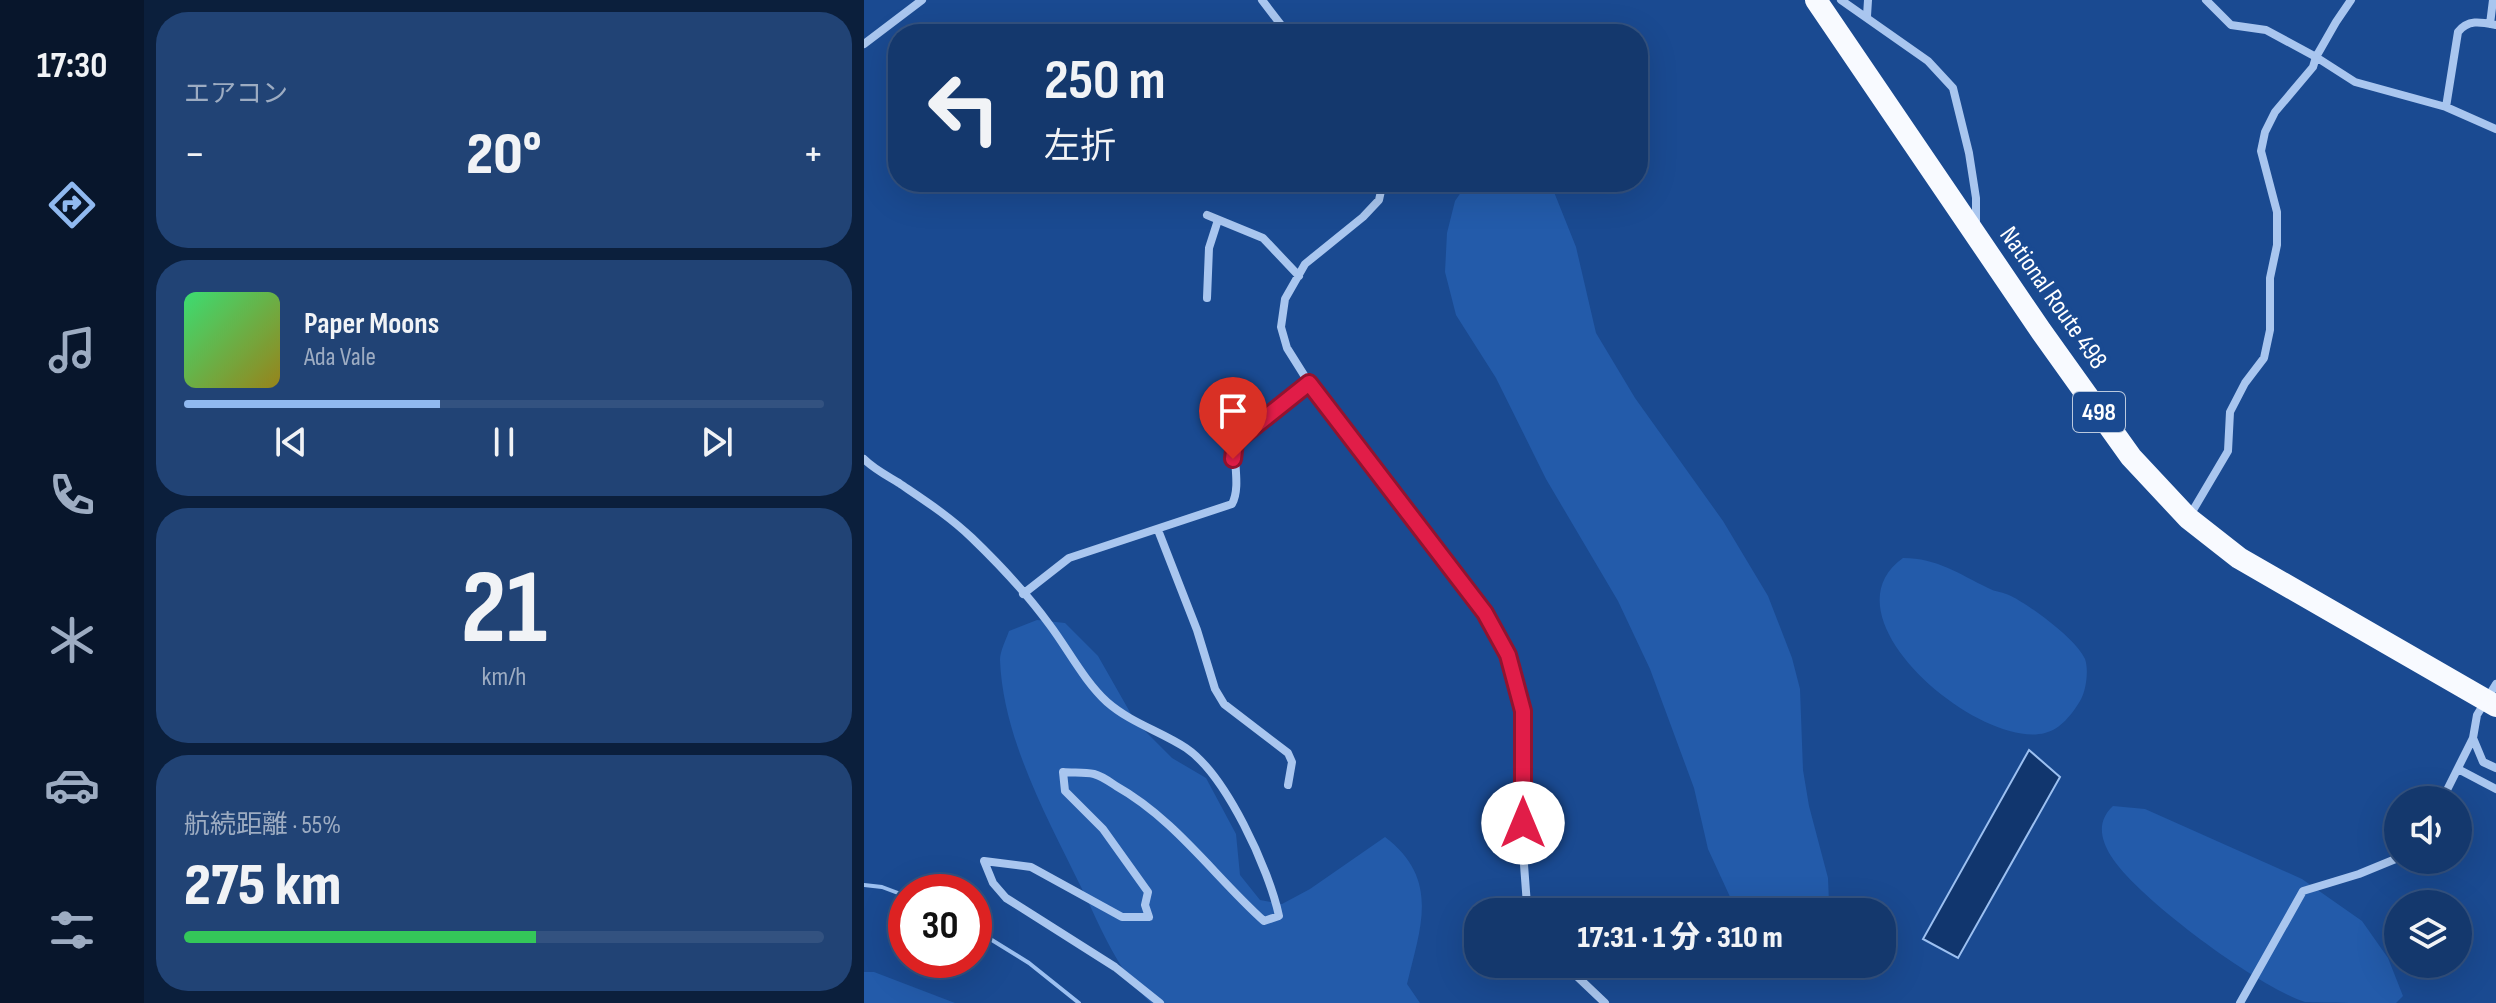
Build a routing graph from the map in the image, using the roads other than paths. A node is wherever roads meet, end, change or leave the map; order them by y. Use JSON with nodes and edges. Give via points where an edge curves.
{"nodes":[{"id":1,"x":922,"y":0,"type":"edge"},
{"id":2,"x":1262,"y":0,"type":"edge"},
{"id":3,"x":1816,"y":0,"type":"edge"},
{"id":4,"x":1841,"y":0,"type":"edge"},
{"id":5,"x":1868,"y":0,"type":"edge"},
{"id":6,"x":2206,"y":0,"type":"edge"},
{"id":7,"x":2351,"y":0,"type":"edge"},
{"id":8,"x":2493,"y":0,"type":"edge"},
{"id":9,"x":1867,"y":16,"type":"junction"},
{"id":10,"x":890,"y":24,"type":"edge"},
{"id":11,"x":1280,"y":24,"type":"edge"},
{"id":12,"x":2493,"y":24,"type":"edge"},
{"id":13,"x":888,"y":26,"type":"edge"},
{"id":14,"x":864,"y":44,"type":"edge"},
{"id":15,"x":2316,"y":57,"type":"junction"},
{"id":16,"x":2446,"y":107,"type":"junction"},
{"id":17,"x":2496,"y":129,"type":"edge"},
{"id":18,"x":1381,"y":192,"type":"edge"},
{"id":19,"x":1207,"y":215,"type":"dead end"},
{"id":20,"x":1218,"y":220,"type":"junction"},
{"id":21,"x":1976,"y":235,"type":"junction"},
{"id":22,"x":1299,"y":276,"type":"junction"},
{"id":23,"x":1207,"y":298,"type":"dead end"},
{"id":24,"x":1309,"y":383,"type":"junction"},
{"id":25,"x":864,"y":459,"type":"edge"},
{"id":26,"x":2188,"y":518,"type":"junction"},
{"id":27,"x":1158,"y":530,"type":"junction"},
{"id":28,"x":1023,"y":594,"type":"junction"},
{"id":29,"x":2492,"y":697,"type":"edge"},
{"id":30,"x":2473,"y":738,"type":"junction"},
{"id":31,"x":2496,"y":768,"type":"edge"},
{"id":32,"x":2458,"y":769,"type":"junction"},
{"id":33,"x":1288,"y":785,"type":"dead end"},
{"id":34,"x":2449,"y":786,"type":"edge"},
{"id":35,"x":2496,"y":789,"type":"edge"},
{"id":36,"x":2384,"y":864,"type":"edge"},
{"id":37,"x":1526,"y":898,"type":"edge"},
{"id":38,"x":1579,"y":978,"type":"edge"},
{"id":39,"x":1160,"y":1003,"type":"edge"},
{"id":40,"x":1605,"y":1003,"type":"edge"},
{"id":41,"x":2240,"y":1003,"type":"edge"}],
"edges":[{"from":1,"to":10,"type":"street"},
{"from":2,"to":11,"type":"street"},
{"from":3,"to":21,"type":"highway","name":"National Route 498","number":"498"},
{"from":4,"to":9,"type":"street"},
{"from":5,"to":9,"type":"street"},
{"from":6,"to":15,"type":"street","via":[[2231,25],[2266,30]]},
{"from":7,"to":15,"type":"street"},
{"from":8,"to":12,"type":"street"},
{"from":9,"to":21,"type":"street","via":[[1928,61],[1953,88],[1976,198]]},
{"from":12,"to":16,"type":"street","via":[[2472,22],[2458,32]]},
{"from":13,"to":14,"type":"street"},
{"from":15,"to":16,"type":"street","via":[[2355,82]]},
{"from":15,"to":26,"type":"street","via":[[2275,112],[2261,151],[2277,212],[2264,358],[2230,412],[2228,451]]},
{"from":16,"to":17,"type":"street"},
{"from":18,"to":22,"type":"street","via":[[1363,217],[1305,264]]},
{"from":19,"to":20,"type":"street"},
{"from":20,"to":22,"type":"street","via":[[1263,238]]},
{"from":20,"to":23,"type":"street","via":[[1209,248]]},
{"from":21,"to":26,"type":"highway","name":"National Route 498","number":"498","via":[[2131,457]]},
{"from":22,"to":24,"type":"street","via":[[1285,299],[1281,327],[1287,348]]},
{"from":24,"to":27,"type":"street","via":[[1235,442],[1237,495],[1232,504]]},
{"from":24,"to":37,"type":"street","via":[[1485,613],[1508,655],[1523,711]]},
{"from":25,"to":28,"type":"street","via":[[944,513]]},
{"from":26,"to":29,"type":"highway","name":"National Route 498","number":"498","via":[[2239,558]]},
{"from":27,"to":28,"type":"street","via":[[1069,558]]},
{"from":27,"to":33,"type":"street","via":[[1215,689],[1224,704],[1288,753]]},
{"from":28,"to":39,"type":"street","via":[[1105,700],[1205,764],[1241,819],[1276,901],[1279,916],[1264,921],[1132,795],[1097,775],[1063,772],[1065,791],[1103,829],[1148,892],[1149,917],[1122,917],[1019,863],[984,861],[993,883],[1006,898],[1115,967]]},
{"from":29,"to":30,"type":"street","via":[[2477,715]]},
{"from":30,"to":31,"type":"street","via":[[2483,762]]},
{"from":30,"to":32,"type":"street"},
{"from":32,"to":34,"type":"street"},
{"from":32,"to":35,"type":"street"},
{"from":36,"to":41,"type":"street","via":[[2303,891]]},
{"from":38,"to":40,"type":"street"}]}
